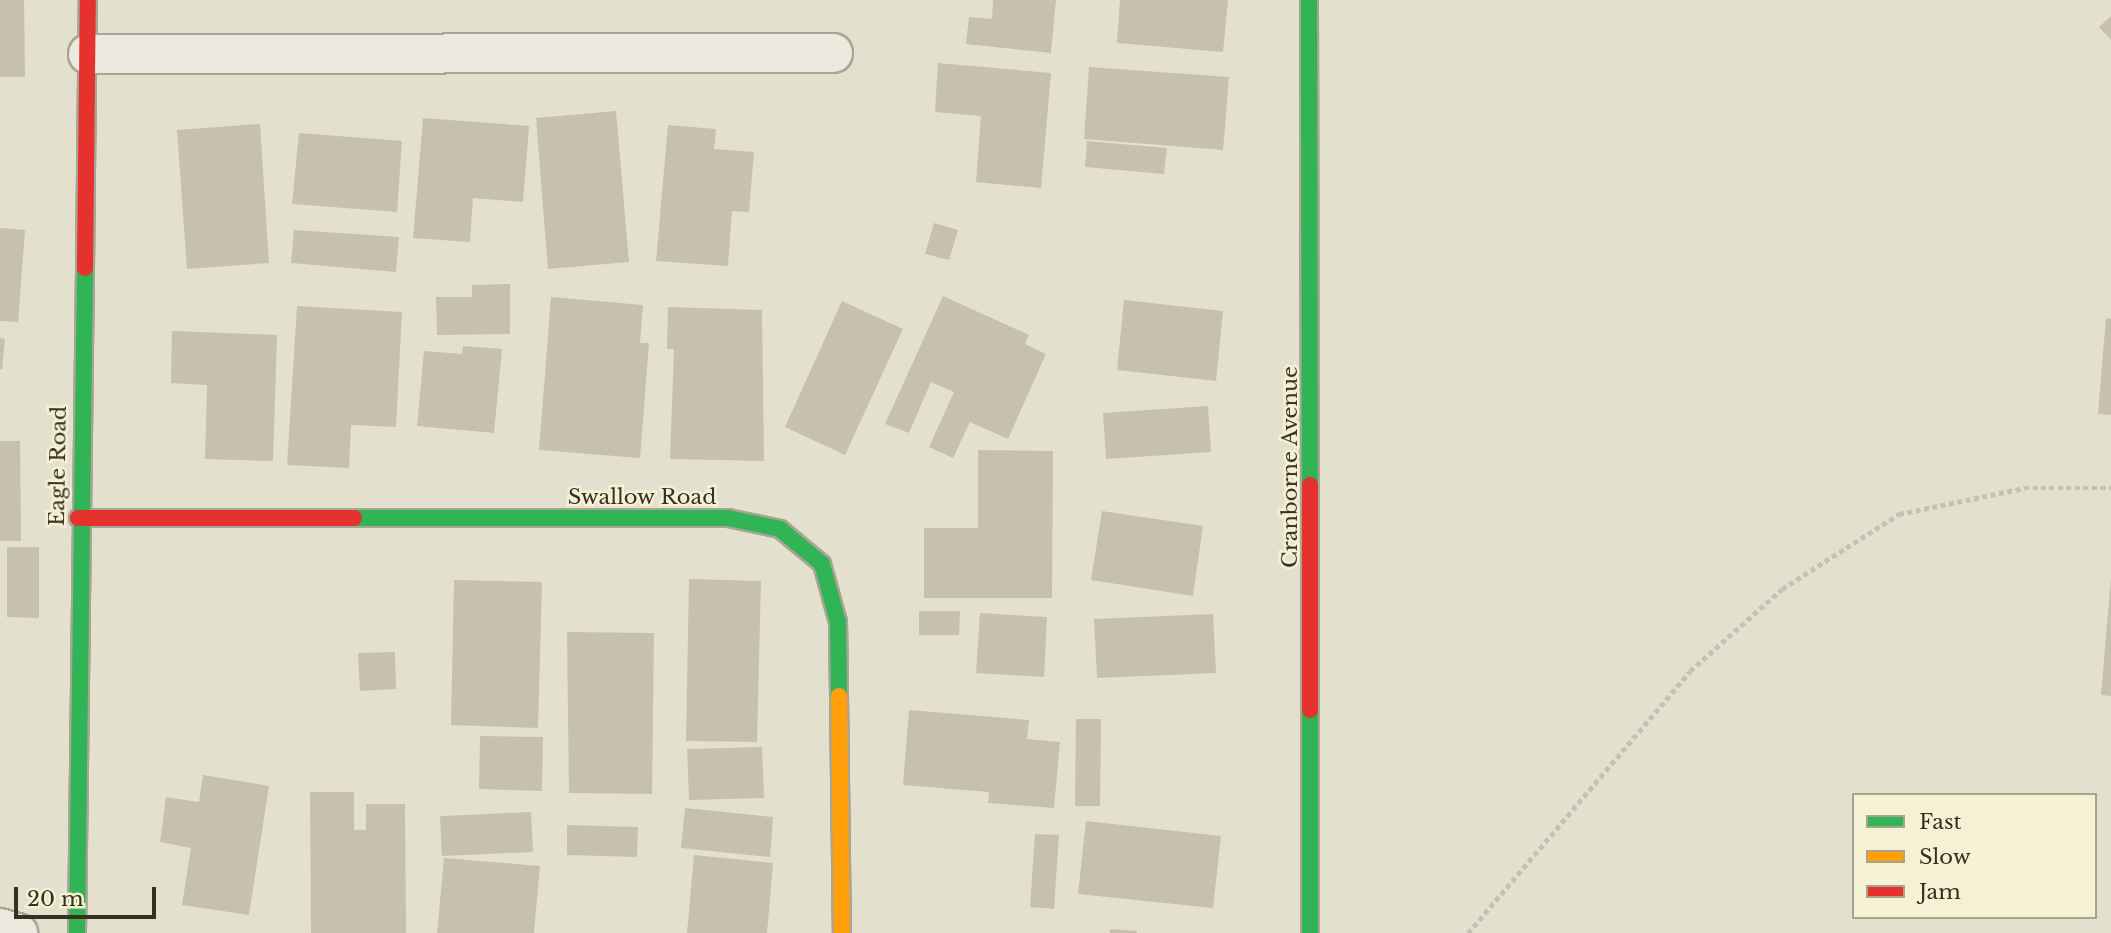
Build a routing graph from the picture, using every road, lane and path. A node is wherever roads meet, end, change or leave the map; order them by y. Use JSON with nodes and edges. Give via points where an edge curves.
{"nodes":[{"id":1,"x":88,"y":0,"type":"edge"},
{"id":2,"x":1309,"y":0,"type":"edge"},
{"id":3,"x":833,"y":53,"type":"dead end"},
{"id":4,"x":88,"y":54,"type":"junction"},
{"id":5,"x":2111,"y":488,"type":"edge"},
{"id":6,"x":78,"y":519,"type":"junction"},
{"id":7,"x":0,"y":928,"type":"edge"},
{"id":8,"x":18,"y":933,"type":"edge"},
{"id":9,"x":77,"y":933,"type":"edge"},
{"id":10,"x":842,"y":933,"type":"edge"},
{"id":11,"x":1310,"y":933,"type":"edge"},
{"id":12,"x":1468,"y":933,"type":"edge"}],
"edges":[{"from":1,"to":4,"type":"street","name":"Eagle Road"},
{"from":2,"to":11,"type":"street","name":"Cranborne Avenue"},
{"from":3,"to":4,"type":"street"},
{"from":4,"to":6,"type":"street","name":"Eagle Road"},
{"from":5,"to":12,"type":"path","via":[[2024,488],[1899,514],[1782,589],[1690,671]]},
{"from":6,"to":9,"type":"street","name":"Eagle Road"},
{"from":6,"to":10,"type":"street","name":"Swallow Road","via":[[728,518],[780,529],[822,564],[838,622]]},
{"from":7,"to":8,"type":"street"}]}
